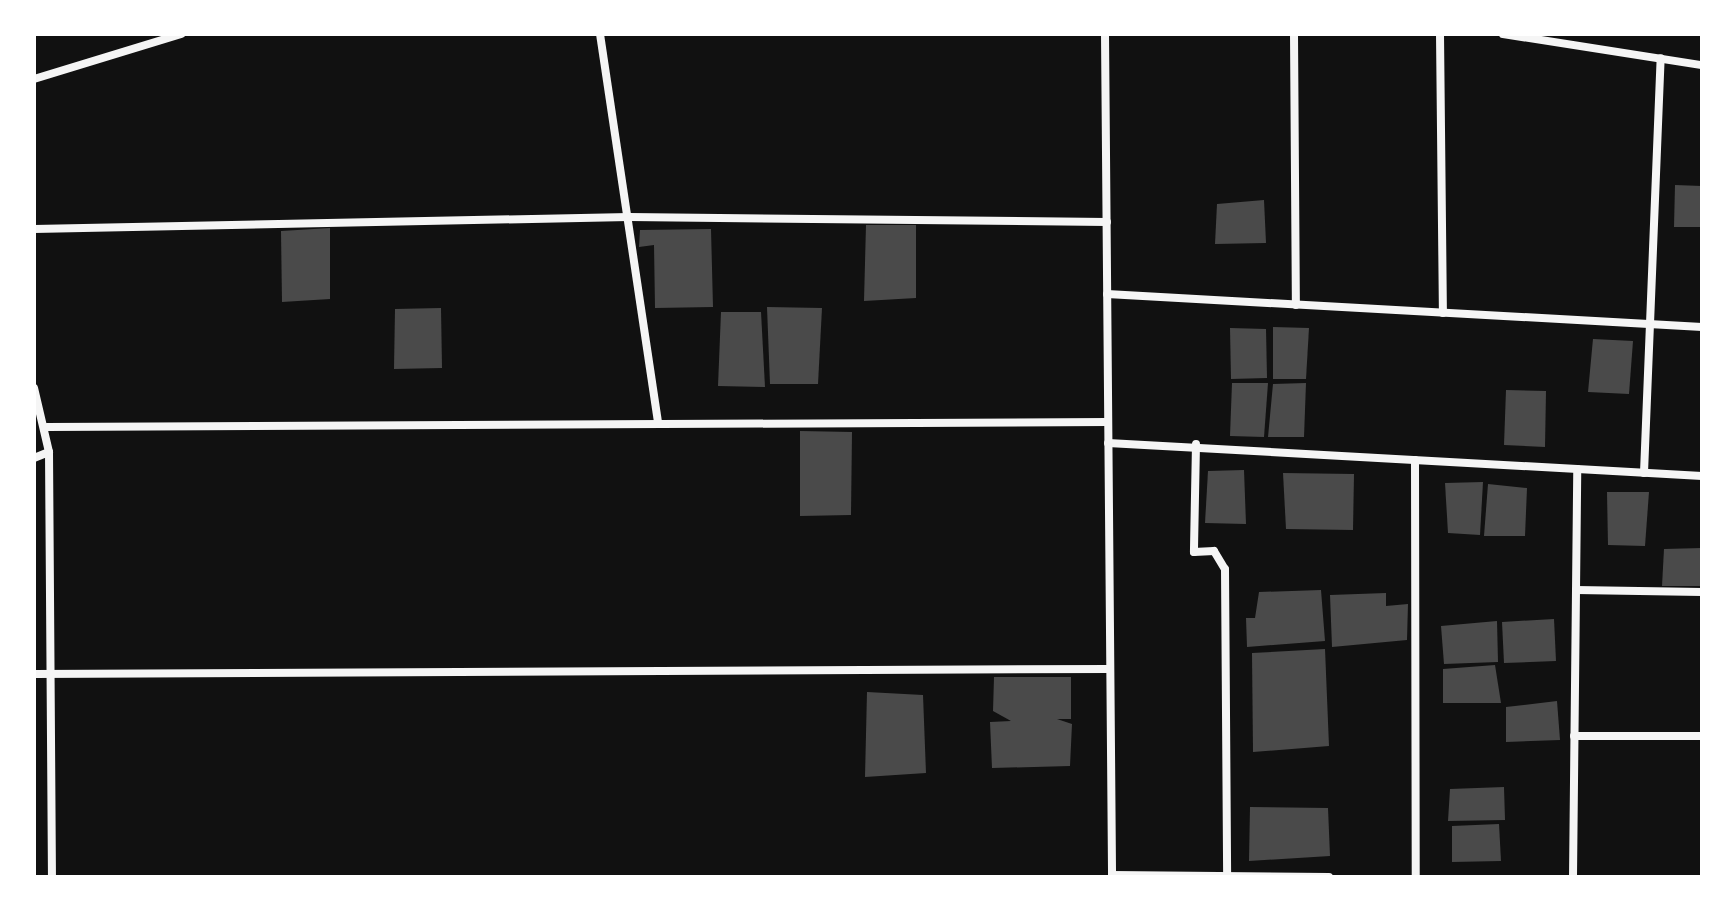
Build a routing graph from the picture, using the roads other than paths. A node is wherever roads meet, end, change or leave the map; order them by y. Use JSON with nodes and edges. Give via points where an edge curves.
{"nodes":[{"id":1,"x":181,"y":34,"type":"edge"},
{"id":2,"x":600,"y":34,"type":"edge"},
{"id":3,"x":1105,"y":34,"type":"edge"},
{"id":4,"x":1294,"y":34,"type":"edge"},
{"id":5,"x":1440,"y":34,"type":"edge"},
{"id":6,"x":1503,"y":34,"type":"edge"},
{"id":7,"x":1661,"y":58,"type":"junction"},
{"id":8,"x":1702,"y":65,"type":"edge"},
{"id":9,"x":34,"y":79,"type":"edge"},
{"id":10,"x":629,"y":217,"type":"junction"},
{"id":11,"x":1107,"y":222,"type":"junction"},
{"id":12,"x":34,"y":229,"type":"edge"},
{"id":13,"x":1107,"y":294,"type":"junction"},
{"id":14,"x":1296,"y":305,"type":"junction"},
{"id":15,"x":1443,"y":313,"type":"junction"},
{"id":16,"x":1646,"y":324,"type":"junction"},
{"id":17,"x":1702,"y":327,"type":"edge"},
{"id":18,"x":34,"y":388,"type":"edge"},
{"id":19,"x":1108,"y":422,"type":"junction"},
{"id":20,"x":658,"y":424,"type":"junction"},
{"id":21,"x":47,"y":427,"type":"junction"},
{"id":22,"x":1108,"y":443,"type":"junction"},
{"id":23,"x":1196,"y":444,"type":"junction"},
{"id":24,"x":49,"y":452,"type":"junction"},
{"id":25,"x":34,"y":458,"type":"edge"},
{"id":26,"x":1415,"y":460,"type":"junction"},
{"id":27,"x":1577,"y":469,"type":"junction"},
{"id":28,"x":1644,"y":473,"type":"junction"},
{"id":29,"x":1702,"y":476,"type":"edge"},
{"id":30,"x":1576,"y":590,"type":"junction"},
{"id":31,"x":1702,"y":592,"type":"edge"},
{"id":32,"x":1110,"y":669,"type":"junction"},
{"id":33,"x":34,"y":674,"type":"edge"},
{"id":34,"x":51,"y":674,"type":"junction"},
{"id":35,"x":1574,"y":736,"type":"junction"},
{"id":36,"x":1702,"y":736,"type":"edge"},
{"id":37,"x":1112,"y":876,"type":"edge"},
{"id":38,"x":1227,"y":876,"type":"edge"},
{"id":39,"x":52,"y":877,"type":"edge"},
{"id":40,"x":1329,"y":877,"type":"edge"},
{"id":41,"x":1416,"y":877,"type":"edge"},
{"id":42,"x":1573,"y":877,"type":"edge"}],
"edges":[{"from":1,"to":9,"type":"street"},
{"from":2,"to":10,"type":"street"},
{"from":3,"to":11,"type":"street"},
{"from":4,"to":14,"type":"street"},
{"from":5,"to":15,"type":"street"},
{"from":6,"to":7,"type":"street"},
{"from":7,"to":8,"type":"street"},
{"from":7,"to":16,"type":"street"},
{"from":10,"to":11,"type":"street"},
{"from":10,"to":12,"type":"street"},
{"from":10,"to":20,"type":"street"},
{"from":11,"to":13,"type":"street"},
{"from":13,"to":14,"type":"street"},
{"from":13,"to":19,"type":"street"},
{"from":14,"to":15,"type":"street"},
{"from":15,"to":16,"type":"street"},
{"from":16,"to":17,"type":"street"},
{"from":16,"to":28,"type":"street"},
{"from":18,"to":21,"type":"street"},
{"from":19,"to":20,"type":"street"},
{"from":19,"to":22,"type":"street"},
{"from":20,"to":21,"type":"street"},
{"from":21,"to":24,"type":"street"},
{"from":22,"to":23,"type":"street"},
{"from":22,"to":32,"type":"street"},
{"from":23,"to":26,"type":"street"},
{"from":23,"to":38,"type":"street","via":[[1194,552],[1214,551],[1225,569]]},
{"from":24,"to":25,"type":"street"},
{"from":24,"to":34,"type":"street"},
{"from":26,"to":27,"type":"street"},
{"from":26,"to":41,"type":"street"},
{"from":27,"to":28,"type":"street"},
{"from":27,"to":30,"type":"street"},
{"from":28,"to":29,"type":"street"},
{"from":30,"to":31,"type":"street"},
{"from":30,"to":35,"type":"street"},
{"from":32,"to":34,"type":"street"},
{"from":32,"to":37,"type":"street"},
{"from":33,"to":34,"type":"street"},
{"from":34,"to":39,"type":"street"},
{"from":35,"to":36,"type":"street"},
{"from":35,"to":42,"type":"street"},
{"from":37,"to":38,"type":"street"},
{"from":38,"to":40,"type":"street"}]}
